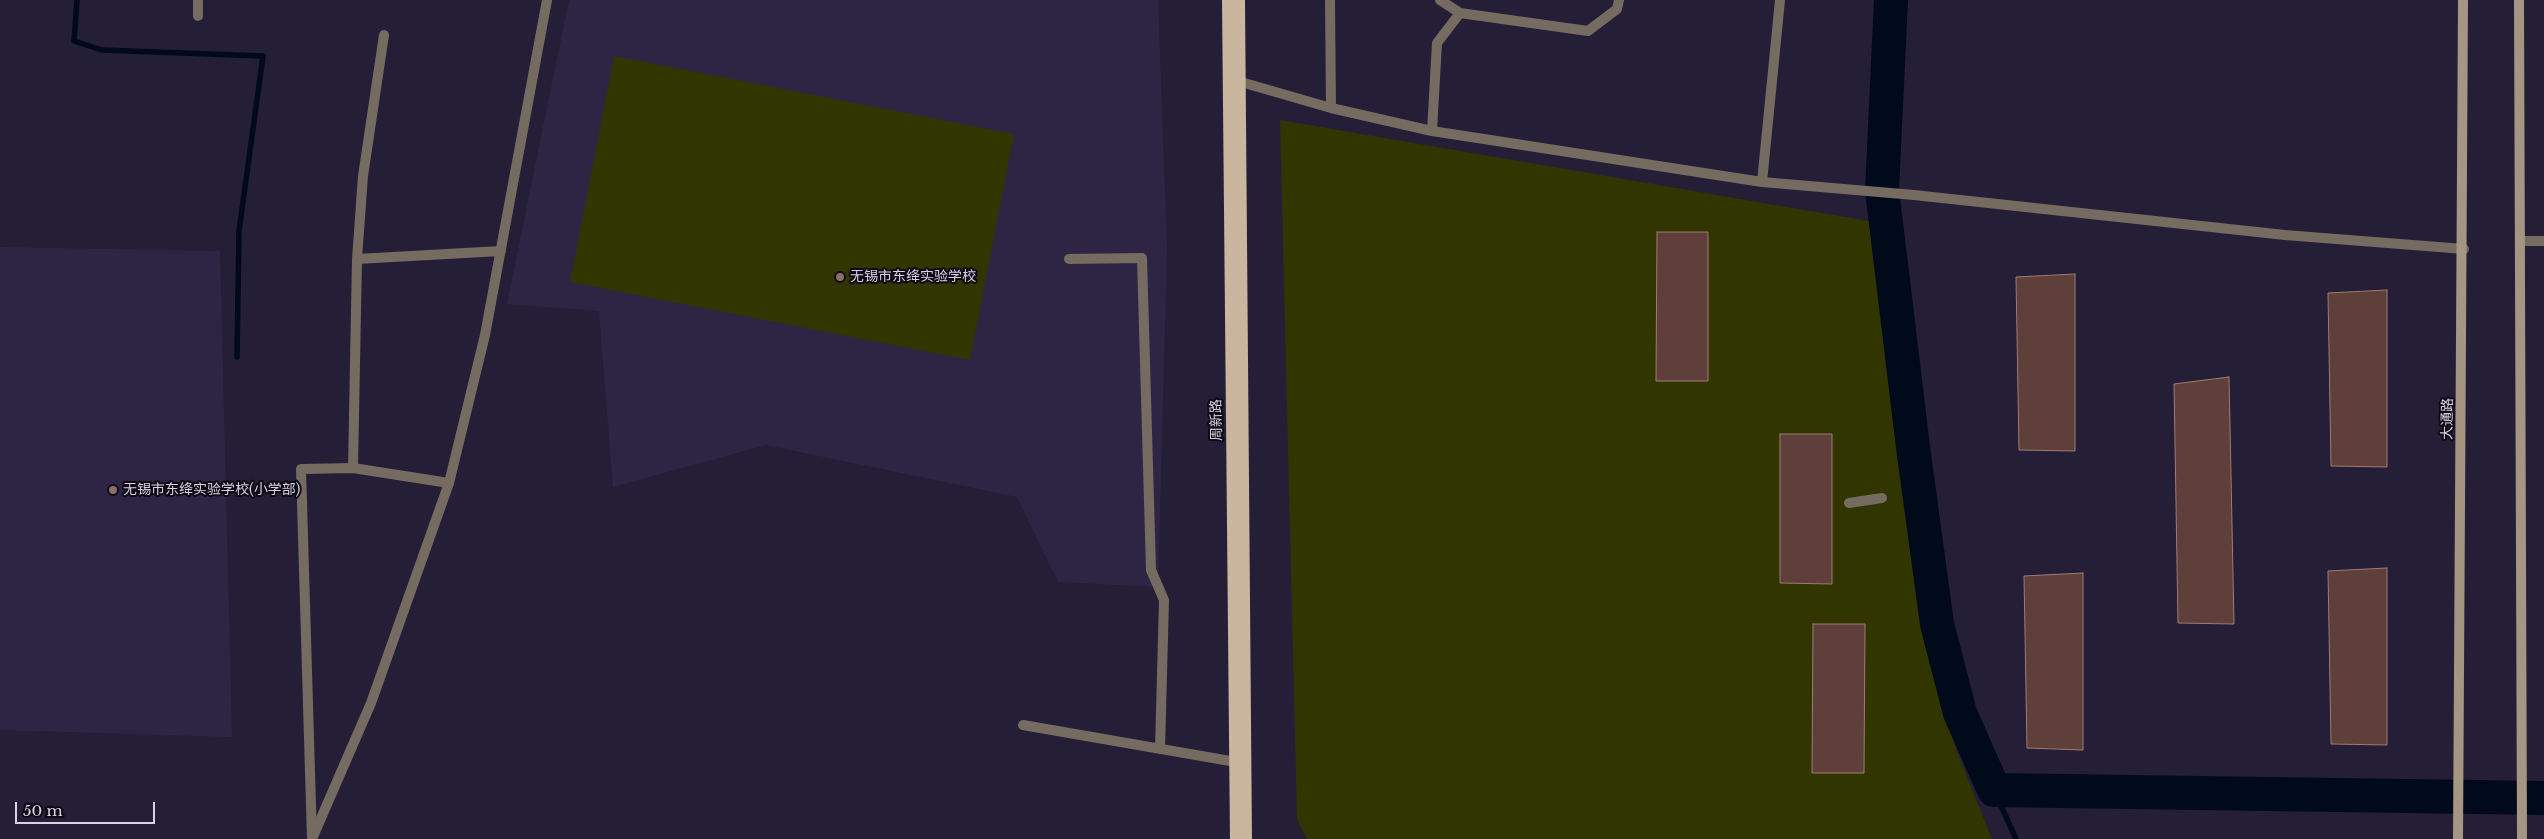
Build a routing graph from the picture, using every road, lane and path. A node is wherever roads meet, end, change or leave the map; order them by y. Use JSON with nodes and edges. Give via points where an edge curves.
{"nodes":[{"id":1,"x":198,"y":0,"type":"edge"},
{"id":2,"x":547,"y":0,"type":"edge"},
{"id":3,"x":1228,"y":0,"type":"edge"},
{"id":4,"x":1239,"y":0,"type":"edge"},
{"id":5,"x":1330,"y":0,"type":"edge"},
{"id":6,"x":1440,"y":0,"type":"edge"},
{"id":7,"x":1619,"y":0,"type":"edge"},
{"id":8,"x":1780,"y":0,"type":"edge"},
{"id":9,"x":2463,"y":0,"type":"edge"},
{"id":10,"x":2519,"y":0,"type":"edge"},
{"id":11,"x":1460,"y":13,"type":"junction"},
{"id":12,"x":198,"y":16,"type":"dead end"},
{"id":13,"x":384,"y":35,"type":"dead end"},
{"id":14,"x":1234,"y":80,"type":"junction"},
{"id":15,"x":1331,"y":108,"type":"junction"},
{"id":16,"x":1432,"y":131,"type":"junction"},
{"id":17,"x":1762,"y":182,"type":"junction"},
{"id":18,"x":2520,"y":241,"type":"junction"},
{"id":19,"x":2544,"y":241,"type":"edge"},
{"id":20,"x":2464,"y":248,"type":"junction"},
{"id":21,"x":501,"y":251,"type":"junction"},
{"id":22,"x":357,"y":259,"type":"junction"},
{"id":23,"x":1069,"y":259,"type":"dead end"},
{"id":24,"x":353,"y":468,"type":"junction"},
{"id":25,"x":449,"y":483,"type":"junction"},
{"id":26,"x":1882,"y":498,"type":"dead end"},
{"id":27,"x":1849,"y":503,"type":"dead end"},
{"id":28,"x":1024,"y":725,"type":"dead end"},
{"id":29,"x":1160,"y":749,"type":"junction"},
{"id":30,"x":1236,"y":762,"type":"junction"},
{"id":31,"x":2458,"y":836,"type":"edge"},
{"id":32,"x":312,"y":839,"type":"edge"},
{"id":33,"x":1236,"y":839,"type":"edge"},
{"id":34,"x":1246,"y":839,"type":"edge"},
{"id":35,"x":2522,"y":839,"type":"edge"}],
"edges":[{"from":1,"to":12,"type":"street"},
{"from":2,"to":21,"type":"street"},
{"from":3,"to":14,"type":"main road","name":"周新路"},
{"from":4,"to":14,"type":"main road","name":"周新路"},
{"from":5,"to":15,"type":"street"},
{"from":6,"to":11,"type":"street"},
{"from":7,"to":11,"type":"street","via":[[1617,9],[1588,31]]},
{"from":8,"to":17,"type":"street"},
{"from":9,"to":20,"type":"street","name":"大通路"},
{"from":10,"to":18,"type":"street"},
{"from":11,"to":16,"type":"street","via":[[1437,43]]},
{"from":13,"to":22,"type":"street","via":[[363,176]]},
{"from":14,"to":15,"type":"street"},
{"from":14,"to":30,"type":"main road","name":"周新路"},
{"from":14,"to":34,"type":"main road","name":"周新路"},
{"from":15,"to":16,"type":"street"},
{"from":16,"to":17,"type":"street"},
{"from":17,"to":20,"type":"street","via":[[2285,235]]},
{"from":18,"to":19,"type":"street"},
{"from":18,"to":35,"type":"street"},
{"from":20,"to":31,"type":"street","name":"大通路"},
{"from":21,"to":22,"type":"street"},
{"from":21,"to":25,"type":"street","via":[[485,335]]},
{"from":22,"to":24,"type":"street"},
{"from":23,"to":29,"type":"street","via":[[1142,258],[1152,570],[1164,600]]},
{"from":24,"to":25,"type":"street"},
{"from":24,"to":32,"type":"street","via":[[301,469]]},
{"from":25,"to":32,"type":"street","via":[[371,703]]},
{"from":26,"to":27,"type":"street"},
{"from":28,"to":29,"type":"street"},
{"from":29,"to":30,"type":"street"},
{"from":30,"to":33,"type":"main road","name":"周新路"}]}
